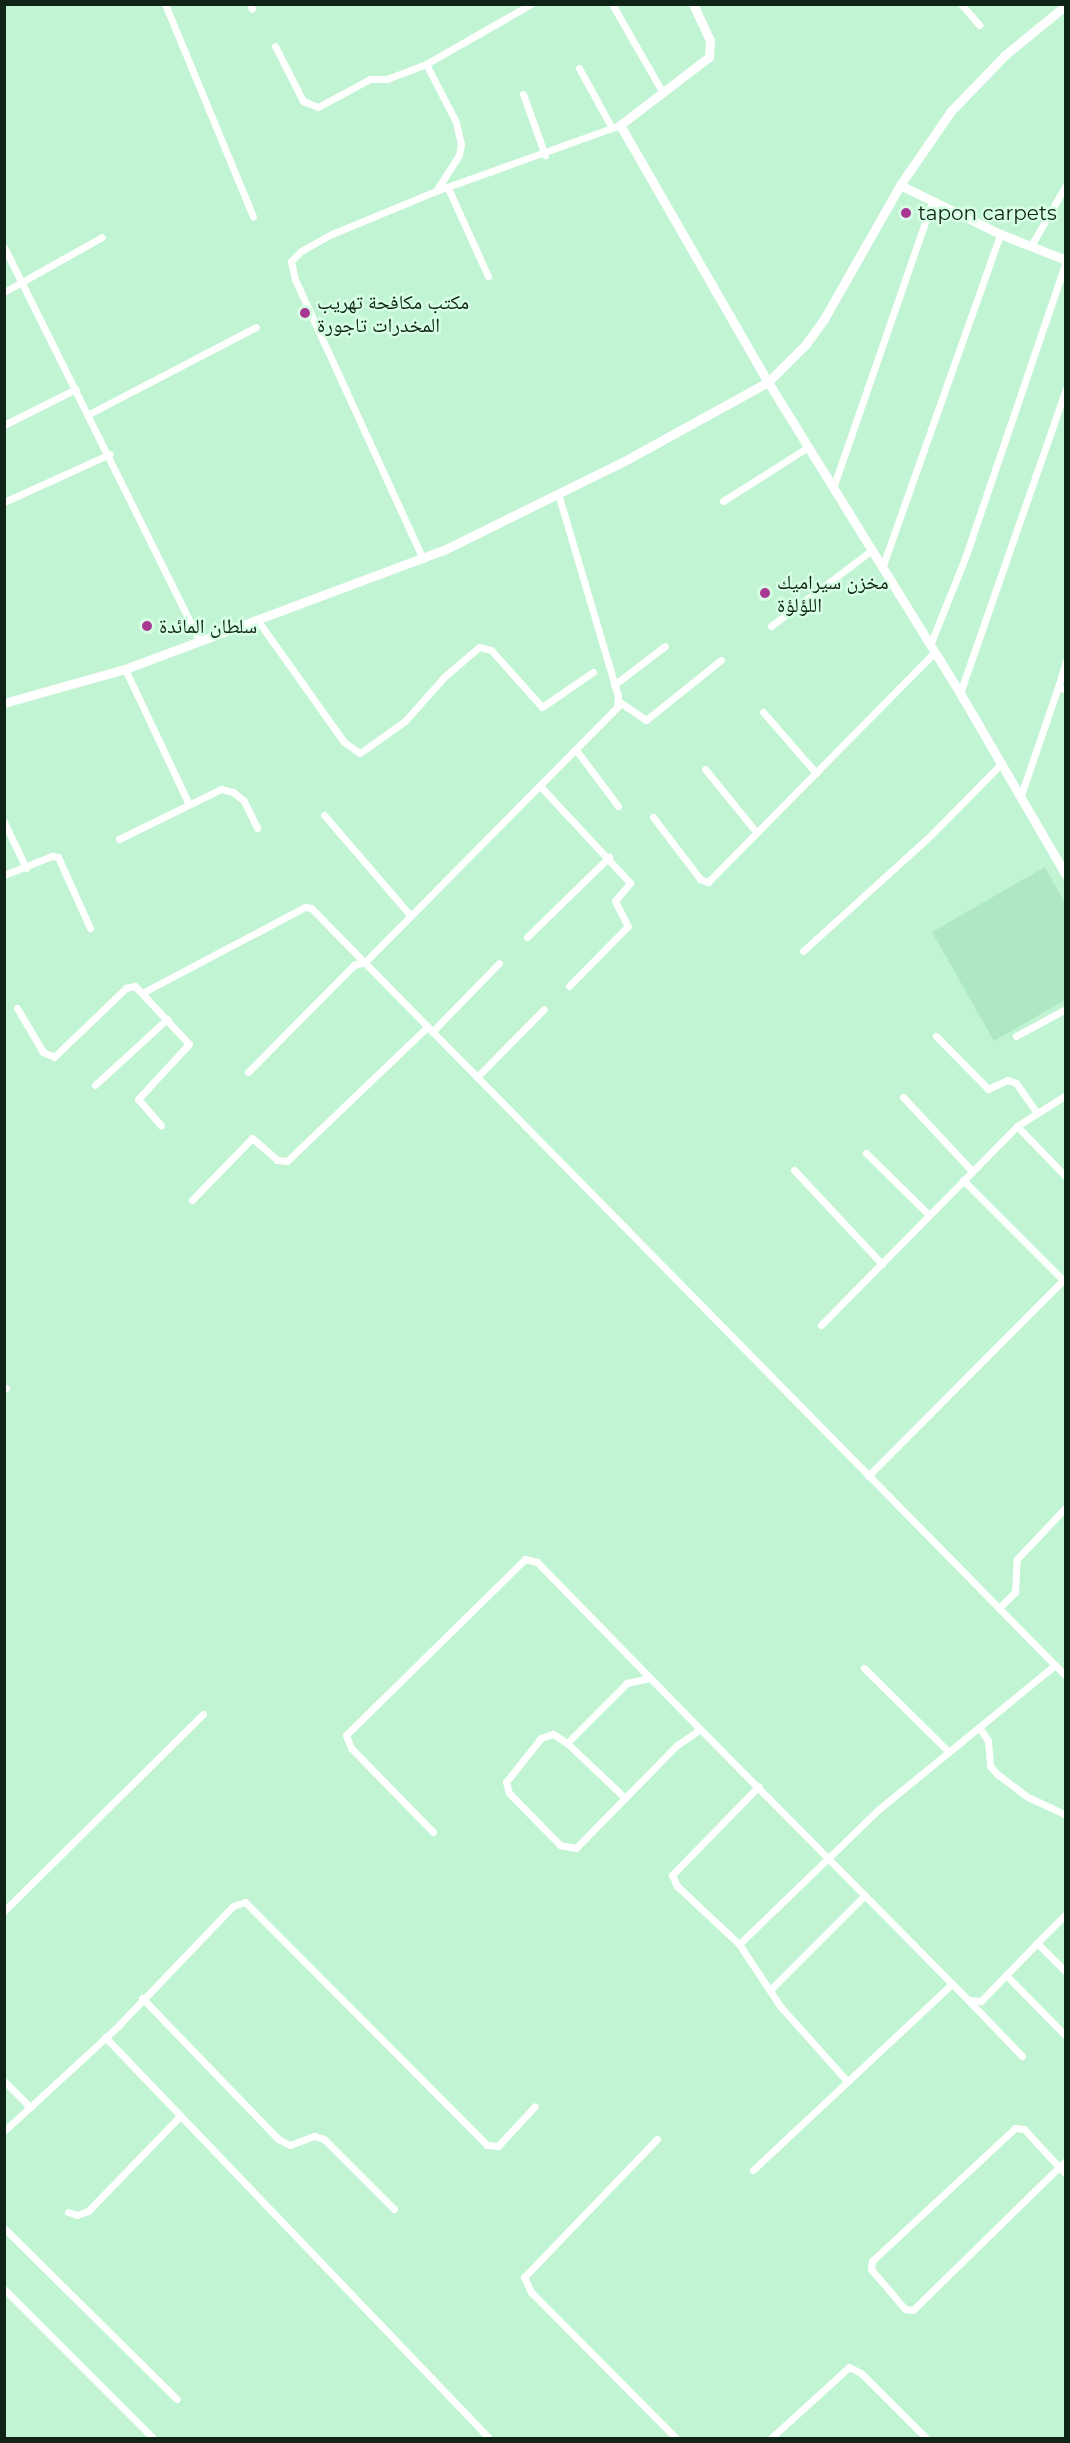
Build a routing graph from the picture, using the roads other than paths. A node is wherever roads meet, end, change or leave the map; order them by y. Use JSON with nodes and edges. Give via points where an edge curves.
{"nodes":[{"id":1,"x":165,"y":4,"type":"edge"},
{"id":2,"x":531,"y":4,"type":"edge"},
{"id":3,"x":612,"y":4,"type":"edge"},
{"id":4,"x":693,"y":4,"type":"edge"},
{"id":5,"x":960,"y":4,"type":"edge"},
{"id":6,"x":1065,"y":5,"type":"edge"},
{"id":7,"x":979,"y":25,"type":"dead end"},
{"id":8,"x":275,"y":46,"type":"dead end"},
{"id":9,"x":426,"y":63,"type":"junction"},
{"id":10,"x":579,"y":68,"type":"dead end"},
{"id":11,"x":663,"y":93,"type":"junction"},
{"id":12,"x":523,"y":94,"type":"dead end"},
{"id":13,"x":616,"y":127,"type":"junction"},
{"id":14,"x":545,"y":155,"type":"junction"},
{"id":15,"x":1065,"y":184,"type":"edge"},
{"id":16,"x":900,"y":185,"type":"junction"},
{"id":17,"x":448,"y":188,"type":"junction"},
{"id":18,"x":436,"y":191,"type":"junction"},
{"id":19,"x":932,"y":202,"type":"junction"},
{"id":20,"x":254,"y":216,"type":"dead end"},
{"id":21,"x":1000,"y":234,"type":"junction"},
{"id":22,"x":102,"y":237,"type":"dead end"},
{"id":23,"x":1031,"y":246,"type":"junction"},
{"id":24,"x":4,"y":248,"type":"edge"},
{"id":25,"x":1065,"y":260,"type":"edge"},
{"id":26,"x":488,"y":276,"type":"dead end"},
{"id":27,"x":23,"y":283,"type":"junction"},
{"id":28,"x":4,"y":292,"type":"edge"},
{"id":29,"x":256,"y":327,"type":"dead end"},
{"id":30,"x":768,"y":381,"type":"junction"},
{"id":31,"x":76,"y":388,"type":"junction"},
{"id":32,"x":1065,"y":388,"type":"edge"},
{"id":33,"x":89,"y":414,"type":"junction"},
{"id":34,"x":4,"y":425,"type":"edge"},
{"id":35,"x":808,"y":447,"type":"junction"},
{"id":36,"x":110,"y":454,"type":"junction"},
{"id":37,"x":833,"y":488,"type":"junction"},
{"id":38,"x":558,"y":494,"type":"junction"},
{"id":39,"x":723,"y":501,"type":"dead end"},
{"id":40,"x":4,"y":502,"type":"edge"},
{"id":41,"x":872,"y":550,"type":"junction"},
{"id":42,"x":423,"y":559,"type":"junction"},
{"id":43,"x":882,"y":568,"type":"junction"},
{"id":44,"x":258,"y":621,"type":"junction"},
{"id":45,"x":771,"y":626,"type":"dead end"},
{"id":46,"x":200,"y":641,"type":"junction"},
{"id":47,"x":665,"y":646,"type":"dead end"},
{"id":48,"x":933,"y":648,"type":"junction"},
{"id":49,"x":721,"y":660,"type":"dead end"},
{"id":50,"x":1065,"y":660,"type":"edge"},
{"id":51,"x":124,"y":669,"type":"junction"},
{"id":52,"x":593,"y":672,"type":"dead end"},
{"id":53,"x":614,"y":685,"type":"junction"},
{"id":54,"x":1062,"y":689,"type":"edge"},
{"id":55,"x":960,"y":693,"type":"junction"},
{"id":56,"x":618,"y":701,"type":"junction"},
{"id":57,"x":4,"y":703,"type":"edge"},
{"id":58,"x":763,"y":712,"type":"dead end"},
{"id":59,"x":576,"y":750,"type":"junction"},
{"id":60,"x":1002,"y":763,"type":"junction"},
{"id":61,"x":705,"y":770,"type":"dead end"},
{"id":62,"x":816,"y":773,"type":"junction"},
{"id":63,"x":540,"y":786,"type":"junction"},
{"id":64,"x":1020,"y":798,"type":"junction"},
{"id":65,"x":188,"y":802,"type":"junction"},
{"id":66,"x":618,"y":806,"type":"dead end"},
{"id":67,"x":324,"y":815,"type":"dead end"},
{"id":68,"x":653,"y":816,"type":"dead end"},
{"id":69,"x":4,"y":822,"type":"edge"},
{"id":70,"x":256,"y":828,"type":"dead end"},
{"id":71,"x":757,"y":833,"type":"junction"},
{"id":72,"x":119,"y":838,"type":"dead end"},
{"id":73,"x":609,"y":857,"type":"junction"},
{"id":74,"x":26,"y":868,"type":"junction"},
{"id":75,"x":1064,"y":871,"type":"edge"},
{"id":76,"x":4,"y":875,"type":"edge"},
{"id":77,"x":411,"y":916,"type":"junction"},
{"id":78,"x":90,"y":928,"type":"dead end"},
{"id":79,"x":526,"y":937,"type":"dead end"},
{"id":80,"x":803,"y":951,"type":"dead end"},
{"id":81,"x":364,"y":962,"type":"junction"},
{"id":82,"x":499,"y":963,"type":"dead end"},
{"id":83,"x":569,"y":986,"type":"dead end"},
{"id":84,"x":142,"y":993,"type":"junction"},
{"id":85,"x":17,"y":1008,"type":"dead end"},
{"id":86,"x":1065,"y":1008,"type":"edge"},
{"id":87,"x":544,"y":1009,"type":"dead end"},
{"id":88,"x":167,"y":1019,"type":"junction"},
{"id":89,"x":429,"y":1030,"type":"junction"},
{"id":90,"x":936,"y":1036,"type":"dead end"},
{"id":91,"x":1016,"y":1036,"type":"dead end"},
{"id":92,"x":248,"y":1072,"type":"dead end"},
{"id":93,"x":477,"y":1077,"type":"junction"},
{"id":94,"x":95,"y":1085,"type":"dead end"},
{"id":95,"x":1065,"y":1095,"type":"edge"},
{"id":96,"x":903,"y":1097,"type":"dead end"},
{"id":97,"x":1037,"y":1113,"type":"junction"},
{"id":98,"x":161,"y":1125,"type":"dead end"},
{"id":99,"x":1017,"y":1126,"type":"junction"},
{"id":100,"x":866,"y":1153,"type":"dead end"},
{"id":101,"x":794,"y":1170,"type":"dead end"},
{"id":102,"x":971,"y":1170,"type":"junction"},
{"id":103,"x":1065,"y":1178,"type":"edge"},
{"id":104,"x":963,"y":1180,"type":"junction"},
{"id":105,"x":192,"y":1200,"type":"dead end"},
{"id":106,"x":929,"y":1215,"type":"junction"},
{"id":107,"x":882,"y":1264,"type":"junction"},
{"id":108,"x":1064,"y":1279,"type":"edge"},
{"id":109,"x":821,"y":1325,"type":"dead end"},
{"id":110,"x":868,"y":1476,"type":"junction"},
{"id":111,"x":1065,"y":1507,"type":"edge"},
{"id":112,"x":999,"y":1608,"type":"junction"},
{"id":113,"x":1055,"y":1665,"type":"junction"},
{"id":114,"x":864,"y":1668,"type":"dead end"},
{"id":115,"x":1065,"y":1676,"type":"edge"},
{"id":116,"x":650,"y":1678,"type":"junction"},
{"id":117,"x":203,"y":1714,"type":"dead end"},
{"id":118,"x":979,"y":1726,"type":"junction"},
{"id":119,"x":700,"y":1729,"type":"junction"},
{"id":120,"x":567,"y":1743,"type":"junction"},
{"id":121,"x":948,"y":1751,"type":"junction"},
{"id":122,"x":759,"y":1786,"type":"junction"},
{"id":123,"x":625,"y":1798,"type":"junction"},
{"id":124,"x":1065,"y":1815,"type":"edge"},
{"id":125,"x":433,"y":1832,"type":"dead end"},
{"id":126,"x":828,"y":1856,"type":"junction"},
{"id":127,"x":866,"y":1895,"type":"junction"},
{"id":128,"x":4,"y":1911,"type":"edge"},
{"id":129,"x":1065,"y":1914,"type":"edge"},
{"id":130,"x":1037,"y":1943,"type":"junction"},
{"id":131,"x":739,"y":1944,"type":"junction"},
{"id":132,"x":1065,"y":1972,"type":"edge"},
{"id":133,"x":1006,"y":1975,"type":"junction"},
{"id":134,"x":952,"y":1984,"type":"junction"},
{"id":135,"x":770,"y":1990,"type":"junction"},
{"id":136,"x":142,"y":1998,"type":"junction"},
{"id":137,"x":968,"y":2000,"type":"junction"},
{"id":138,"x":1065,"y":2036,"type":"edge"},
{"id":139,"x":105,"y":2037,"type":"junction"},
{"id":140,"x":1022,"y":2056,"type":"dead end"},
{"id":141,"x":4,"y":2081,"type":"edge"},
{"id":142,"x":847,"y":2081,"type":"junction"},
{"id":143,"x":535,"y":2106,"type":"dead end"},
{"id":144,"x":30,"y":2107,"type":"junction"},
{"id":145,"x":180,"y":2116,"type":"junction"},
{"id":146,"x":5,"y":2130,"type":"edge"},
{"id":147,"x":657,"y":2139,"type":"dead end"},
{"id":148,"x":1065,"y":2161,"type":"edge"},
{"id":149,"x":1059,"y":2167,"type":"junction"},
{"id":150,"x":753,"y":2170,"type":"dead end"},
{"id":151,"x":1065,"y":2174,"type":"edge"},
{"id":152,"x":394,"y":2208,"type":"dead end"},
{"id":153,"x":68,"y":2212,"type":"dead end"},
{"id":154,"x":4,"y":2228,"type":"edge"},
{"id":155,"x":4,"y":2289,"type":"edge"},
{"id":156,"x":177,"y":2399,"type":"dead end"},
{"id":157,"x":153,"y":2439,"type":"edge"},
{"id":158,"x":489,"y":2439,"type":"edge"},
{"id":159,"x":676,"y":2439,"type":"edge"},
{"id":160,"x":771,"y":2439,"type":"edge"},
{"id":161,"x":926,"y":2439,"type":"edge"}],
"edges":[{"from":1,"to":20,"type":"street"},
{"from":2,"to":9,"type":"street"},
{"from":3,"to":11,"type":"street"},
{"from":4,"to":11,"type":"street","via":[[711,54]]},
{"from":5,"to":7,"type":"street"},
{"from":6,"to":16,"type":"street","via":[[1005,55],[951,111]]},
{"from":8,"to":9,"type":"street","via":[[303,101],[318,107],[370,79],[387,80]]},
{"from":9,"to":18,"type":"street","via":[[461,133],[459,155]]},
{"from":10,"to":13,"type":"street"},
{"from":11,"to":13,"type":"street"},
{"from":12,"to":14,"type":"street"},
{"from":13,"to":14,"type":"street"},
{"from":13,"to":30,"type":"street"},
{"from":14,"to":17,"type":"street"},
{"from":15,"to":23,"type":"street"},
{"from":16,"to":19,"type":"street"},
{"from":16,"to":30,"type":"street","via":[[824,319],[806,344]]},
{"from":17,"to":18,"type":"street"},
{"from":17,"to":26,"type":"street"},
{"from":18,"to":42,"type":"street","via":[[311,245],[295,255],[291,269]]},
{"from":19,"to":21,"type":"street"},
{"from":19,"to":37,"type":"street"},
{"from":21,"to":23,"type":"street"},
{"from":21,"to":43,"type":"street"},
{"from":22,"to":27,"type":"street"},
{"from":23,"to":25,"type":"street"},
{"from":24,"to":27,"type":"street"},
{"from":25,"to":48,"type":"street"},
{"from":27,"to":28,"type":"street"},
{"from":27,"to":31,"type":"street"},
{"from":29,"to":33,"type":"street"},
{"from":30,"to":35,"type":"street"},
{"from":30,"to":38,"type":"street"},
{"from":31,"to":33,"type":"street"},
{"from":31,"to":34,"type":"street"},
{"from":32,"to":55,"type":"street"},
{"from":33,"to":36,"type":"street"},
{"from":35,"to":37,"type":"street"},
{"from":35,"to":39,"type":"street"},
{"from":36,"to":40,"type":"street"},
{"from":36,"to":46,"type":"street"},
{"from":37,"to":41,"type":"street"},
{"from":38,"to":42,"type":"street"},
{"from":38,"to":53,"type":"street"},
{"from":41,"to":43,"type":"street"},
{"from":41,"to":45,"type":"street"},
{"from":42,"to":44,"type":"street"},
{"from":43,"to":48,"type":"street"},
{"from":44,"to":46,"type":"street"},
{"from":44,"to":52,"type":"street","via":[[344,742],[360,753],[405,721],[444,677],[479,647],[491,650],[542,707]]},
{"from":46,"to":51,"type":"street"},
{"from":47,"to":53,"type":"street"},
{"from":48,"to":55,"type":"street"},
{"from":48,"to":62,"type":"street"},
{"from":49,"to":56,"type":"street","via":[[646,720]]},
{"from":50,"to":54,"type":"street"},
{"from":51,"to":57,"type":"street"},
{"from":51,"to":65,"type":"street"},
{"from":53,"to":56,"type":"street"},
{"from":54,"to":64,"type":"street"},
{"from":55,"to":60,"type":"street"},
{"from":56,"to":59,"type":"street","via":[[612,714]]},
{"from":58,"to":62,"type":"street"},
{"from":59,"to":63,"type":"street"},
{"from":59,"to":66,"type":"street"},
{"from":60,"to":64,"type":"street"},
{"from":60,"to":80,"type":"street","via":[[932,835]]},
{"from":61,"to":71,"type":"street"},
{"from":62,"to":71,"type":"street"},
{"from":63,"to":73,"type":"street"},
{"from":63,"to":77,"type":"street"},
{"from":64,"to":75,"type":"street"},
{"from":65,"to":70,"type":"street","via":[[227,789],[244,801]]},
{"from":65,"to":72,"type":"street"},
{"from":67,"to":77,"type":"street"},
{"from":68,"to":71,"type":"street","via":[[705,882]]},
{"from":69,"to":74,"type":"street"},
{"from":73,"to":79,"type":"street"},
{"from":73,"to":83,"type":"street","via":[[629,879],[615,901],[628,926]]},
{"from":74,"to":76,"type":"street"},
{"from":74,"to":78,"type":"street","via":[[58,857]]},
{"from":77,"to":81,"type":"street"},
{"from":81,"to":84,"type":"street","via":[[305,907]]},
{"from":81,"to":89,"type":"street"},
{"from":81,"to":92,"type":"street","via":[[354,965]]},
{"from":82,"to":89,"type":"street"},
{"from":84,"to":85,"type":"street","via":[[132,985],[126,988],[54,1057],[43,1052]]},
{"from":84,"to":88,"type":"street"},
{"from":86,"to":91,"type":"street"},
{"from":87,"to":93,"type":"street"},
{"from":88,"to":94,"type":"street"},
{"from":88,"to":98,"type":"street","via":[[189,1044],[138,1099]]},
{"from":89,"to":93,"type":"street"},
{"from":89,"to":105,"type":"street","via":[[287,1161],[277,1160],[252,1138]]},
{"from":90,"to":97,"type":"street","via":[[988,1089],[1007,1080],[1016,1083]]},
{"from":93,"to":110,"type":"street"},
{"from":95,"to":97,"type":"street"},
{"from":96,"to":102,"type":"street"},
{"from":97,"to":99,"type":"street"},
{"from":99,"to":102,"type":"street"},
{"from":99,"to":103,"type":"street"},
{"from":100,"to":106,"type":"street"},
{"from":101,"to":107,"type":"street"},
{"from":102,"to":104,"type":"street"},
{"from":104,"to":106,"type":"street"},
{"from":104,"to":108,"type":"street"},
{"from":106,"to":107,"type":"street"},
{"from":107,"to":109,"type":"street"},
{"from":108,"to":110,"type":"street"},
{"from":110,"to":112,"type":"street"},
{"from":111,"to":112,"type":"street","via":[[1017,1559],[1015,1592]]},
{"from":112,"to":113,"type":"street"},
{"from":113,"to":115,"type":"street"},
{"from":113,"to":118,"type":"street"},
{"from":114,"to":121,"type":"street"},
{"from":116,"to":119,"type":"street"},
{"from":116,"to":120,"type":"street","via":[[627,1683]]},
{"from":116,"to":125,"type":"street","via":[[537,1562],[521,1561],[346,1735],[351,1748]]},
{"from":117,"to":128,"type":"street"},
{"from":118,"to":121,"type":"street"},
{"from":118,"to":124,"type":"street","via":[[988,1741],[990,1766],[997,1774],[1028,1797]]},
{"from":119,"to":122,"type":"street"},
{"from":119,"to":123,"type":"street","via":[[676,1746]]},
{"from":120,"to":123,"type":"street"},
{"from":120,"to":123,"type":"street","via":[[553,1734],[541,1738],[513,1771],[505,1789],[560,1845],[576,1848]]},
{"from":121,"to":126,"type":"street"},
{"from":122,"to":126,"type":"street"},
{"from":122,"to":131,"type":"street","via":[[672,1875],[677,1886]]},
{"from":126,"to":127,"type":"street"},
{"from":126,"to":131,"type":"street"},
{"from":127,"to":134,"type":"street"},
{"from":127,"to":135,"type":"street"},
{"from":129,"to":130,"type":"street"},
{"from":130,"to":132,"type":"street"},
{"from":130,"to":133,"type":"street"},
{"from":131,"to":135,"type":"street"},
{"from":133,"to":137,"type":"street","via":[[981,2001]]},
{"from":133,"to":138,"type":"street"},
{"from":134,"to":137,"type":"street"},
{"from":134,"to":142,"type":"street"},
{"from":135,"to":142,"type":"street"},
{"from":136,"to":139,"type":"street"},
{"from":136,"to":143,"type":"street","via":[[233,1906],[250,1902],[487,2145],[498,2146]]},
{"from":136,"to":152,"type":"street","via":[[278,2139],[290,2145],[314,2136],[324,2139]]},
{"from":137,"to":140,"type":"street"},
{"from":139,"to":144,"type":"street"},
{"from":139,"to":145,"type":"street"},
{"from":141,"to":144,"type":"street"},
{"from":142,"to":150,"type":"street"},
{"from":144,"to":146,"type":"street"},
{"from":145,"to":153,"type":"street","via":[[88,2211],[77,2215]]},
{"from":145,"to":158,"type":"street"},
{"from":147,"to":159,"type":"street","via":[[524,2277],[531,2292]]},
{"from":148,"to":149,"type":"street"},
{"from":149,"to":149,"type":"street","via":[[1024,2129],[1015,2128],[872,2261],[871,2269],[905,2309],[913,2310]]},
{"from":149,"to":151,"type":"street"},
{"from":154,"to":156,"type":"street"},
{"from":155,"to":157,"type":"street"},
{"from":160,"to":161,"type":"street","via":[[849,2367],[861,2373]]}]}
